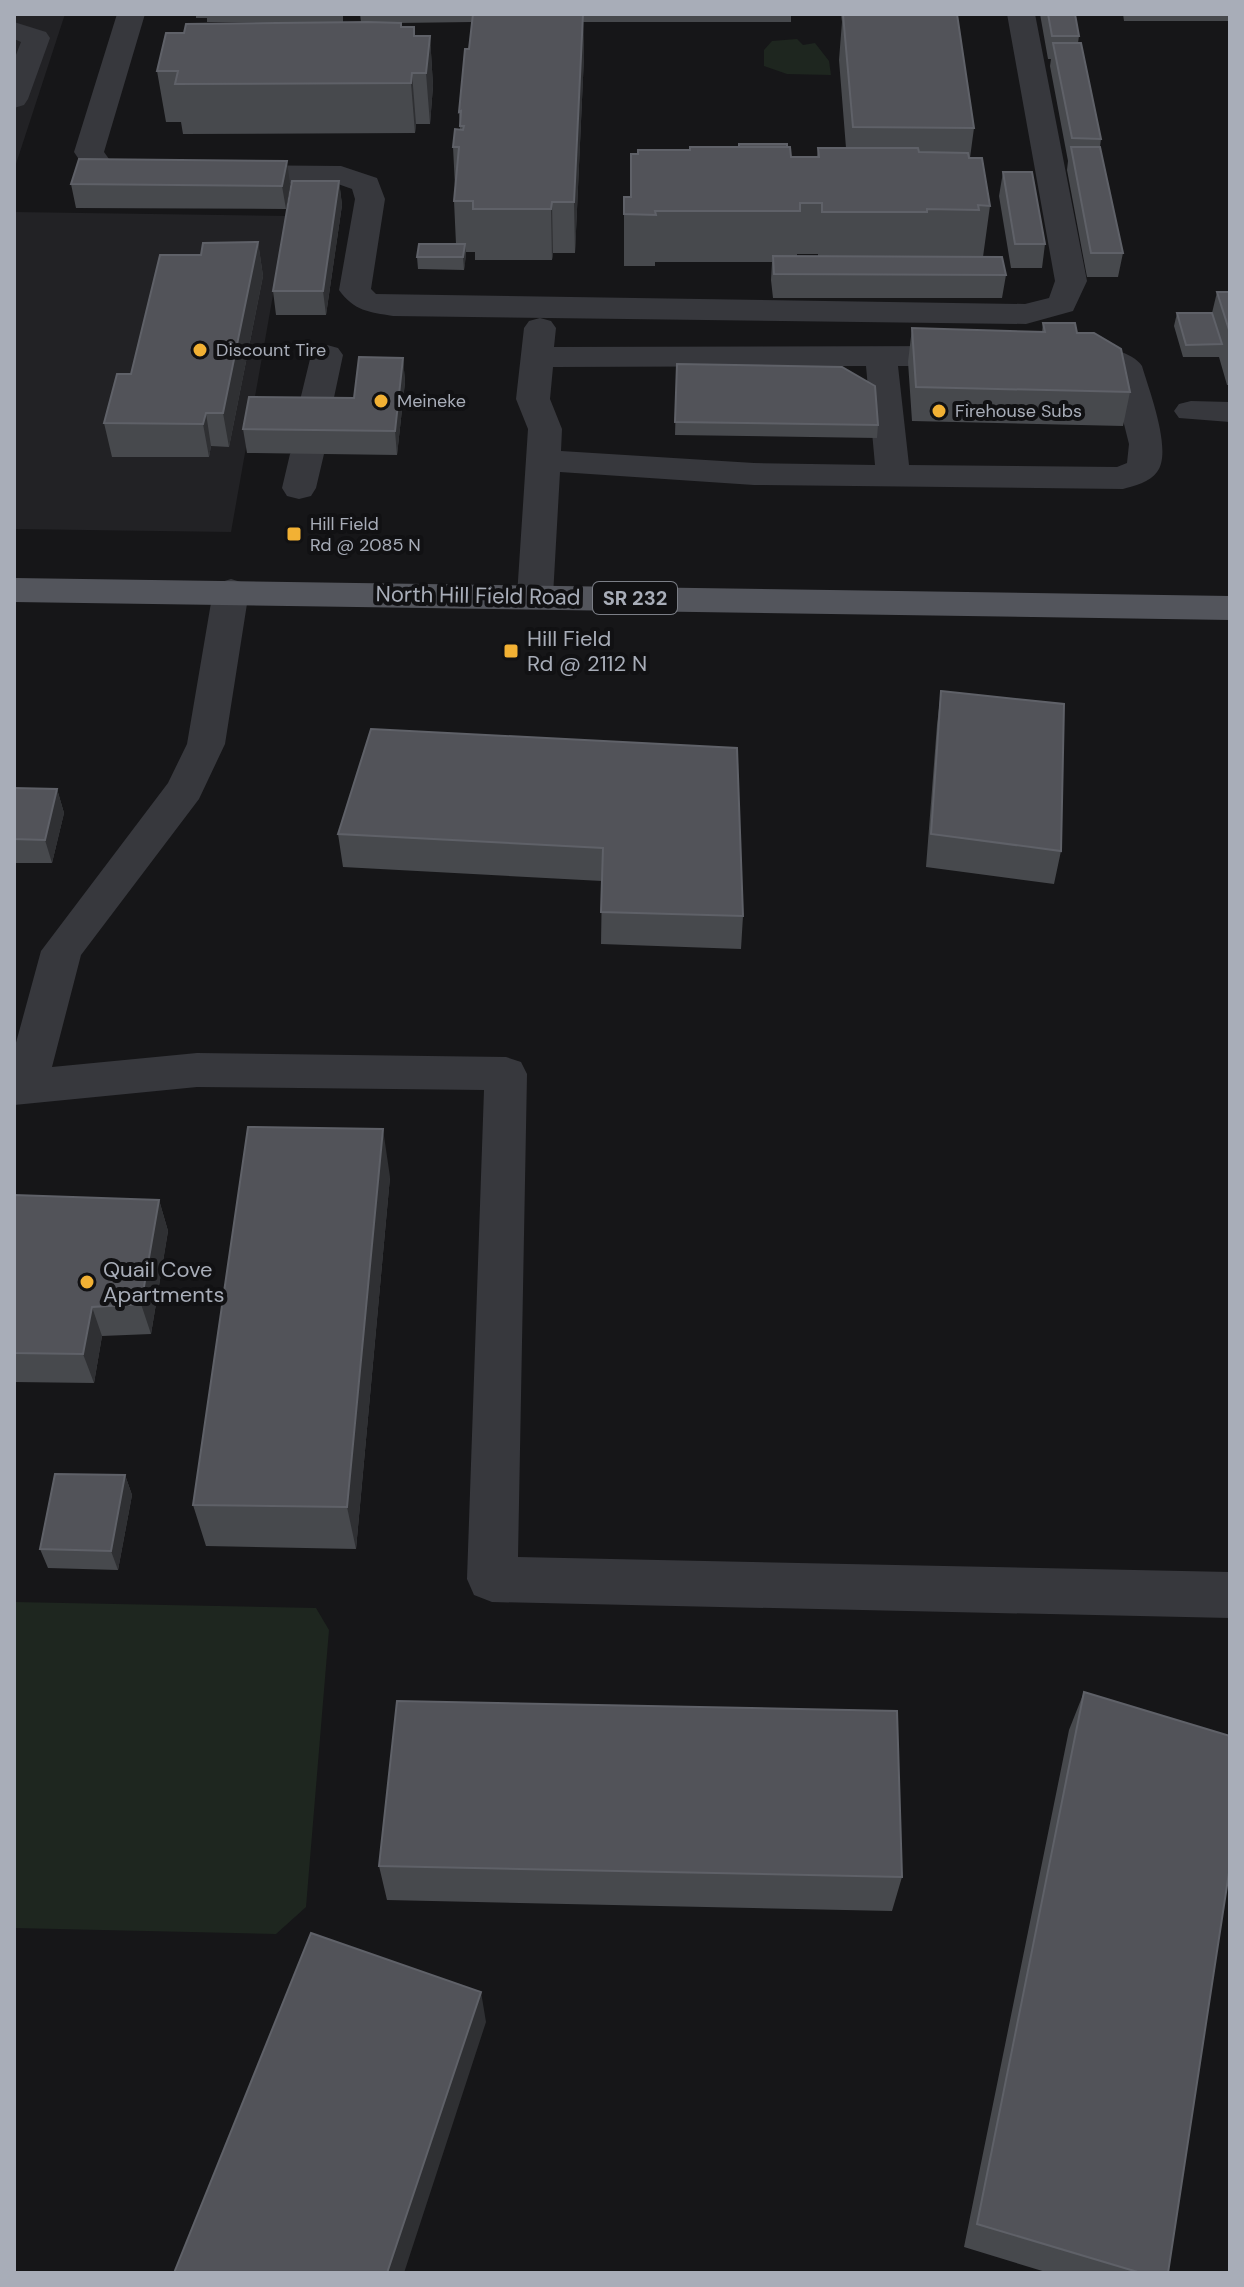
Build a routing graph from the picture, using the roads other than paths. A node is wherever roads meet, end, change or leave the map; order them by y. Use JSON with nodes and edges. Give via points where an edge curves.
{"nodes":[{"id":1,"x":131,"y":14,"type":"edge"},
{"id":2,"x":1021,"y":14,"type":"edge"},
{"id":3,"x":14,"y":30,"type":"edge"},
{"id":4,"x":14,"y":99,"type":"edge"},
{"id":5,"x":542,"y":306,"type":"junction"},
{"id":6,"x":327,"y":355,"type":"dead end"},
{"id":7,"x":1033,"y":355,"type":"edge"},
{"id":8,"x":881,"y":356,"type":"junction"},
{"id":9,"x":994,"y":356,"type":"edge"},
{"id":10,"x":537,"y":357,"type":"junction"},
{"id":11,"x":1191,"y":411,"type":"dead end"},
{"id":12,"x":1230,"y":412,"type":"edge"},
{"id":13,"x":543,"y":460,"type":"junction"},
{"id":14,"x":893,"y":476,"type":"junction"},
{"id":15,"x":299,"y":488,"type":"dead end"},
{"id":16,"x":14,"y":590,"type":"edge"},
{"id":17,"x":231,"y":591,"type":"junction"},
{"id":18,"x":535,"y":596,"type":"junction"},
{"id":19,"x":1230,"y":608,"type":"edge"},
{"id":20,"x":20,"y":1088,"type":"edge"},
{"id":21,"x":1230,"y":1595,"type":"edge"}],
"edges":[{"from":1,"to":5,"type":"street","via":[[89,152],[99,167],[133,173],[341,175],[366,184],[370,199],[355,290],[366,302]]},
{"from":2,"to":5,"type":"street","via":[[1071,281],[1062,304],[1026,314]]},
{"from":3,"to":4,"type":"street","via":[[36,38]]},
{"from":5,"to":10,"type":"street"},
{"from":6,"to":15,"type":"street"},
{"from":7,"to":14,"type":"street","via":[[1092,357],[1126,366],[1146,444],[1143,468],[1123,478]]},
{"from":8,"to":9,"type":"street"},
{"from":8,"to":10,"type":"street"},
{"from":8,"to":14,"type":"street"},
{"from":10,"to":13,"type":"street","via":[[533,399],[545,429]]},
{"from":11,"to":12,"type":"street"},
{"from":13,"to":14,"type":"street","via":[[754,474]]},
{"from":13,"to":18,"type":"street"},
{"from":16,"to":17,"type":"main road","name":"North Hill Field Road","number":"SR 232"},
{"from":17,"to":18,"type":"main road","name":"North Hill Field Road","number":"SR 232"},
{"from":17,"to":20,"type":"street","via":[[206,744],[185,789],[62,951]]},
{"from":18,"to":19,"type":"main road","name":"North Hill Field Road","number":"SR 232"},
{"from":20,"to":21,"type":"street","via":[[197,1070],[506,1074],[492,1579]]}]}
